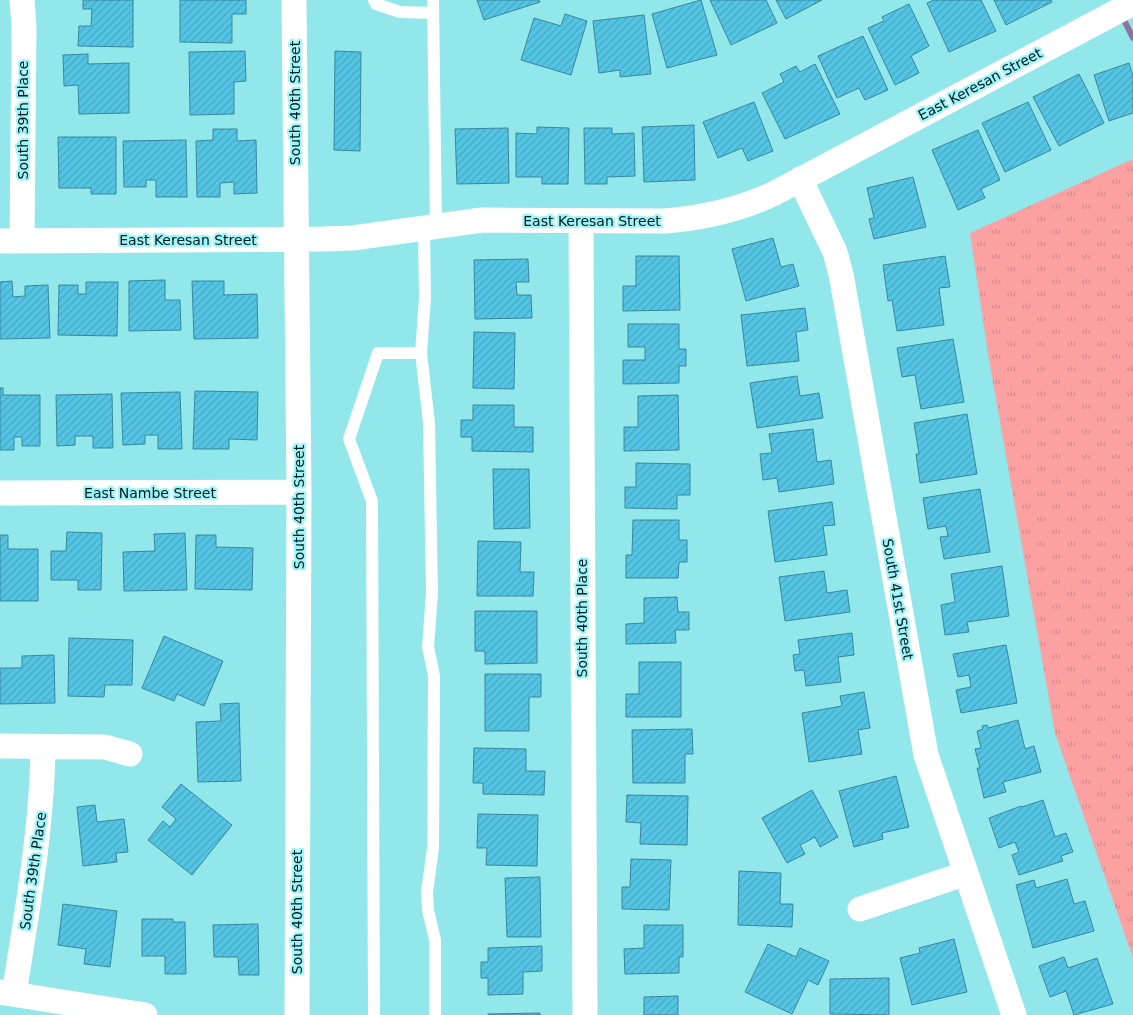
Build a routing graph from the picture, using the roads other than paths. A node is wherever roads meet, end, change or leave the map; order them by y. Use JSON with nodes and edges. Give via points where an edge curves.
{"nodes":[{"id":1,"x":22,"y":0,"type":"edge"},
{"id":2,"x":294,"y":0,"type":"edge"},
{"id":3,"x":374,"y":0,"type":"edge"},
{"id":4,"x":1133,"y":3,"type":"edge"},
{"id":5,"x":433,"y":6,"type":"edge"},
{"id":6,"x":800,"y":179,"type":"junction"},
{"id":7,"x":581,"y":221,"type":"junction"},
{"id":8,"x":430,"y":227,"type":"junction"},
{"id":9,"x":296,"y":240,"type":"junction"},
{"id":10,"x":11,"y":241,"type":"edge"},
{"id":11,"x":421,"y":353,"type":"junction"},
{"id":12,"x":299,"y":492,"type":"junction"},
{"id":13,"x":0,"y":493,"type":"edge"},
{"id":14,"x":0,"y":746,"type":"edge"},
{"id":15,"x":44,"y":746,"type":"junction"},
{"id":16,"x":130,"y":754,"type":"dead end"},
{"id":17,"x":964,"y":874,"type":"junction"},
{"id":18,"x":860,"y":909,"type":"dead end"},
{"id":19,"x":7,"y":993,"type":"edge"},
{"id":20,"x":145,"y":1015,"type":"edge"},
{"id":21,"x":297,"y":1015,"type":"edge"},
{"id":22,"x":374,"y":1015,"type":"edge"},
{"id":23,"x":435,"y":1015,"type":"edge"},
{"id":24,"x":585,"y":1015,"type":"edge"},
{"id":25,"x":1014,"y":1015,"type":"edge"}],
"edges":[{"from":1,"to":10,"type":"street","name":"South 39th Place","via":[[24,27]]},
{"from":2,"to":9,"type":"street","name":"South 40th Street"},
{"from":3,"to":5,"type":"lane","via":[[376,4],[400,12]]},
{"from":4,"to":6,"type":"street","name":"East Keresan Street"},
{"from":5,"to":8,"type":"lane"},
{"from":6,"to":7,"type":"street","name":"East Keresan Street","via":[[753,203],[693,219]]},
{"from":6,"to":17,"type":"street","name":"South 41st Street","via":[[836,252],[926,755]]},
{"from":7,"to":8,"type":"street","name":"East Keresan Street","via":[[482,220]]},
{"from":7,"to":24,"type":"street","name":"South 40th Place"},
{"from":8,"to":9,"type":"street","name":"East Keresan Street","via":[[353,238]]},
{"from":8,"to":11,"type":"lane"},
{"from":9,"to":10,"type":"street","name":"East Keresan Street"},
{"from":9,"to":12,"type":"street","name":"South 40th Street"},
{"from":11,"to":22,"type":"lane","via":[[378,353],[349,438],[372,501]]},
{"from":11,"to":23,"type":"lane","via":[[429,423],[432,593],[428,647],[434,676],[433,848],[428,910],[435,940]]},
{"from":12,"to":13,"type":"street","name":"East Nambe Street"},
{"from":12,"to":21,"type":"street","name":"South 40th Street"},
{"from":14,"to":15,"type":"street"},
{"from":15,"to":16,"type":"street","via":[[104,746]]},
{"from":15,"to":19,"type":"street","name":"South 39th Place","via":[[38,837]]},
{"from":17,"to":18,"type":"street"},
{"from":17,"to":25,"type":"street","name":"South 41st Street"},
{"from":19,"to":20,"type":"street"}]}
